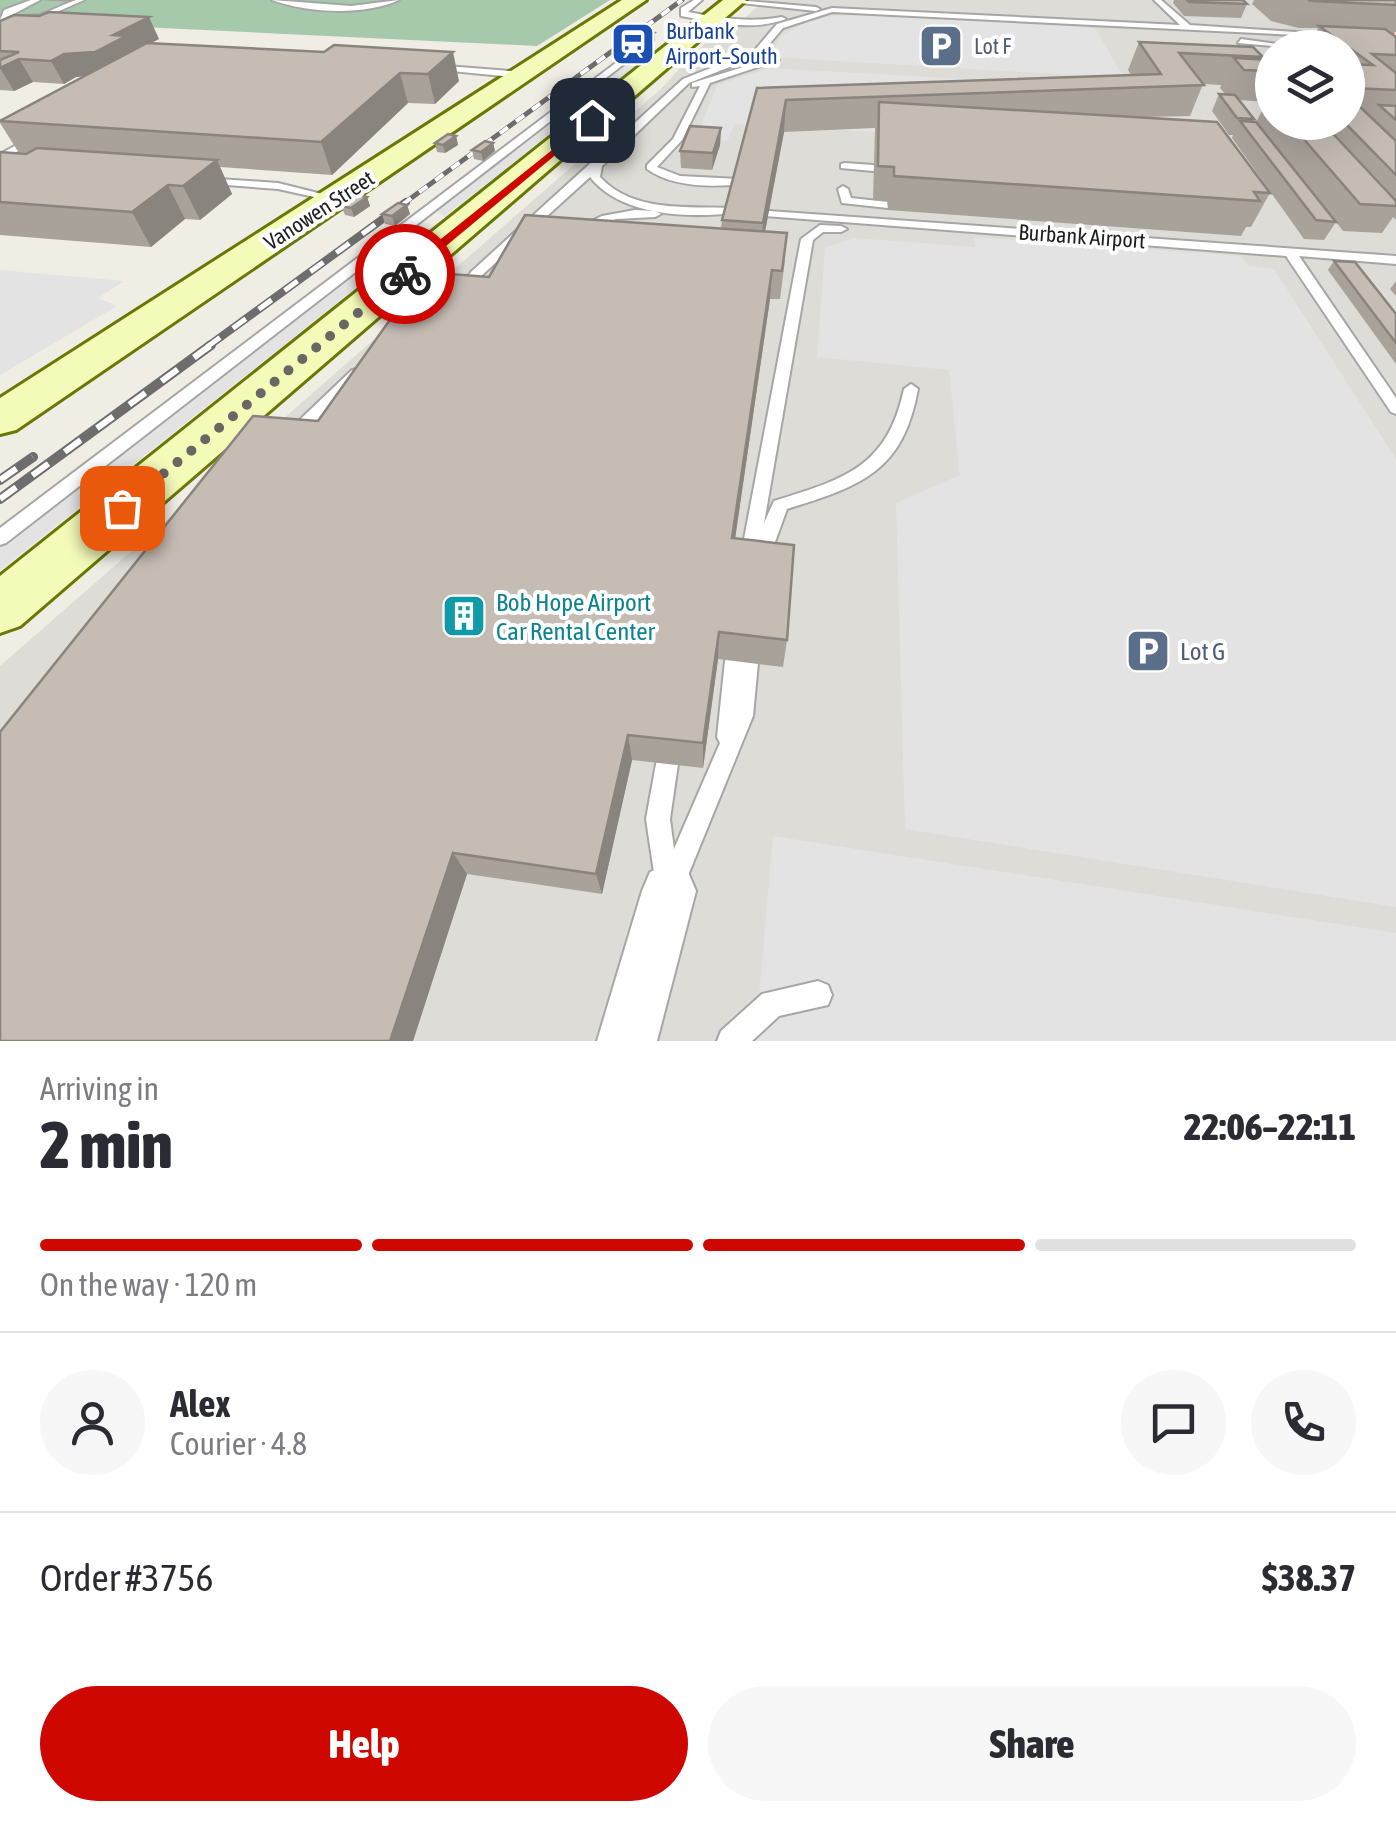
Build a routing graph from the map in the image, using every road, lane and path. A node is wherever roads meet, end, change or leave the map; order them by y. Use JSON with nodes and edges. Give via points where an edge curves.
{"nodes":[{"id":1,"x":37,"y":0,"type":"edge"},
{"id":2,"x":81,"y":0,"type":"edge"},
{"id":3,"x":275,"y":0,"type":"edge"},
{"id":4,"x":396,"y":0,"type":"edge"},
{"id":5,"x":636,"y":0,"type":"edge"},
{"id":6,"x":1157,"y":0,"type":"edge"},
{"id":7,"x":735,"y":1,"type":"edge"},
{"id":8,"x":832,"y":10,"type":"junction"},
{"id":9,"x":948,"y":16,"type":"junction"},
{"id":10,"x":706,"y":17,"type":"edge"},
{"id":11,"x":856,"y":24,"type":"dead end"},
{"id":12,"x":1149,"y":26,"type":"junction"},
{"id":13,"x":1188,"y":28,"type":"junction"},
{"id":14,"x":1375,"y":34,"type":"edge"},
{"id":15,"x":1203,"y":35,"type":"junction"},
{"id":16,"x":1255,"y":38,"type":"edge"},
{"id":17,"x":1255,"y":43,"type":"edge"},
{"id":18,"x":751,"y":55,"type":"junction"},
{"id":19,"x":775,"y":60,"type":"dead end"},
{"id":20,"x":419,"y":66,"type":"edge"},
{"id":21,"x":524,"y":75,"type":"junction"},
{"id":22,"x":706,"y":83,"type":"junction"},
{"id":23,"x":678,"y":89,"type":"junction"},
{"id":24,"x":52,"y":128,"type":"edge"},
{"id":25,"x":527,"y":154,"type":"junction"},
{"id":26,"x":0,"y":158,"type":"edge"},
{"id":27,"x":597,"y":165,"type":"junction"},
{"id":28,"x":0,"y":166,"type":"edge"},
{"id":29,"x":845,"y":166,"type":"dead end"},
{"id":30,"x":20,"y":168,"type":"edge"},
{"id":31,"x":873,"y":168,"type":"dead end"},
{"id":32,"x":198,"y":181,"type":"edge"},
{"id":33,"x":739,"y":182,"type":"edge"},
{"id":34,"x":843,"y":189,"type":"dead end"},
{"id":35,"x":338,"y":198,"type":"junction"},
{"id":36,"x":888,"y":205,"type":"dead end"},
{"id":37,"x":769,"y":214,"type":"edge"},
{"id":38,"x":930,"y":226,"type":"junction"},
{"id":39,"x":566,"y":244,"type":"edge"},
{"id":40,"x":1289,"y":251,"type":"junction"},
{"id":41,"x":1396,"y":260,"type":"edge"},
{"id":42,"x":452,"y":302,"type":"edge"},
{"id":43,"x":911,"y":389,"type":"dead end"},
{"id":44,"x":1396,"y":409,"type":"edge"},
{"id":45,"x":0,"y":419,"type":"edge"},
{"id":46,"x":283,"y":446,"type":"edge"},
{"id":47,"x":304,"y":448,"type":"edge"},
{"id":48,"x":0,"y":538,"type":"edge"},
{"id":49,"x":0,"y":609,"type":"edge"},
{"id":50,"x":742,"y":662,"type":"edge"},
{"id":51,"x":667,"y":764,"type":"edge"},
{"id":52,"x":669,"y":891,"type":"junction"},
{"id":53,"x":818,"y":995,"type":"dead end"},
{"id":54,"x":628,"y":1041,"type":"edge"},
{"id":55,"x":732,"y":1041,"type":"edge"}],
"edges":[{"from":1,"to":2,"type":"lane","via":[[3,19],[40,17]]},
{"from":3,"to":4,"type":"lane","via":[[334,8]]},
{"from":5,"to":21,"type":"main road","name":"Vanowen Street"},
{"from":6,"to":13,"type":"lane"},
{"from":7,"to":8,"type":"lane"},
{"from":7,"to":10,"type":"main road"},
{"from":8,"to":9,"type":"lane"},
{"from":8,"to":10,"type":"lane","via":[[762,24]]},
{"from":8,"to":18,"type":"lane","via":[[775,29]]},
{"from":9,"to":11,"type":"lane","via":[[864,16]]},
{"from":9,"to":12,"type":"lane"},
{"from":10,"to":18,"type":"lane","via":[[753,39]]},
{"from":10,"to":25,"type":"main road","via":[[604,88]]},
{"from":12,"to":13,"type":"lane"},
{"from":12,"to":15,"type":"lane"},
{"from":13,"to":14,"type":"lane"},
{"from":15,"to":16,"type":"lane"},
{"from":15,"to":17,"type":"lane"},
{"from":18,"to":23,"type":"lane"},
{"from":19,"to":22,"type":"lane"},
{"from":20,"to":21,"type":"lane"},
{"from":21,"to":35,"type":"main road","name":"Vanowen Street"},
{"from":22,"to":23,"type":"lane"},
{"from":22,"to":33,"type":"lane","via":[[677,140],[651,167],[689,179]]},
{"from":23,"to":27,"type":"lane"},
{"from":24,"to":26,"type":"lane"},
{"from":25,"to":48,"type":"lane"},
{"from":25,"to":49,"type":"main road"},
{"from":27,"to":39,"type":"lane","via":[[594,177],[618,197],[726,211],[694,217],[635,212],[600,220]]},
{"from":27,"to":42,"type":"lane"},
{"from":28,"to":30,"type":"lane"},
{"from":29,"to":31,"type":"lane"},
{"from":32,"to":35,"type":"lane"},
{"from":34,"to":36,"type":"lane","via":[[846,201]]},
{"from":35,"to":45,"type":"main road","name":"Vanowen Street"},
{"from":37,"to":38,"type":"lane","name":"Burbank Airport"},
{"from":38,"to":40,"type":"lane","name":"Burbank Airport"},
{"from":38,"to":43,"type":"lane","via":[[820,228],[807,240],[753,569],[780,505],[849,483],[890,449],[909,411]]},
{"from":40,"to":41,"type":"lane","name":"Burbank Airport"},
{"from":40,"to":44,"type":"lane"},
{"from":46,"to":47,"type":"lane","via":[[374,356]]},
{"from":50,"to":52,"type":"lane","via":[[742,716]]},
{"from":51,"to":52,"type":"lane","via":[[658,819]]},
{"from":52,"to":54,"type":"street"},
{"from":53,"to":55,"type":"lane","via":[[772,1004]]}]}
